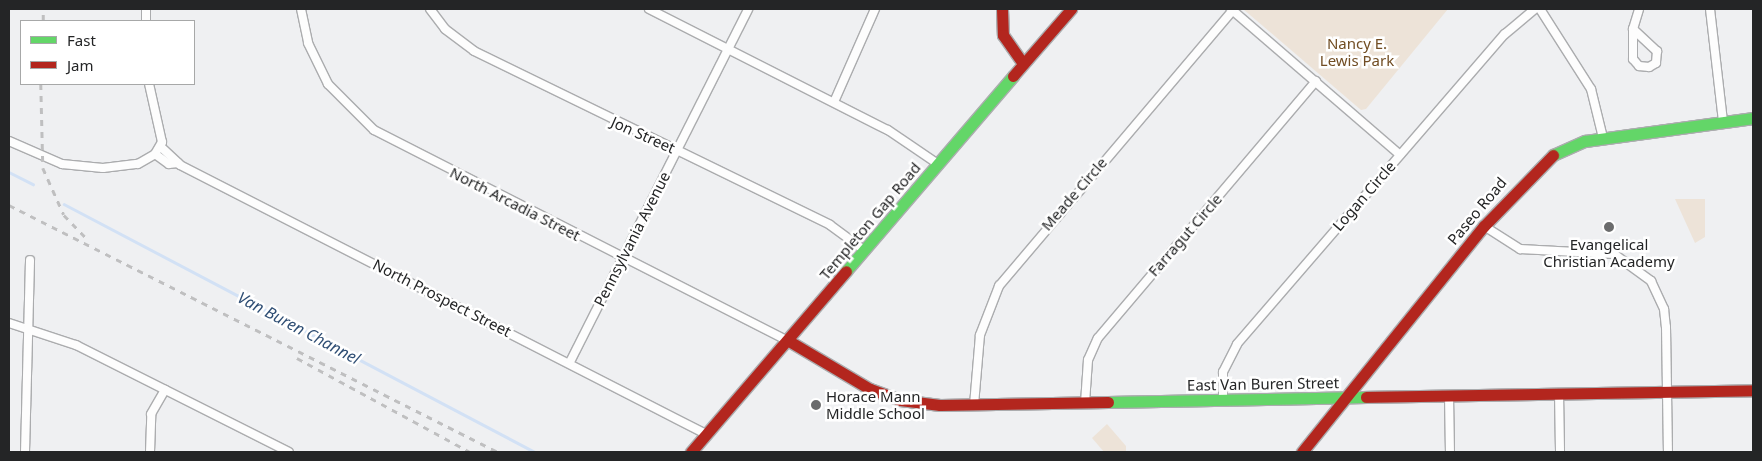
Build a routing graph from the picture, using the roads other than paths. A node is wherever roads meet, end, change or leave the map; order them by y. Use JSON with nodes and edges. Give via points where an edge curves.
{"nodes":[{"id":1,"x":301,"y":9,"type":"edge"},
{"id":2,"x":430,"y":9,"type":"edge"},
{"id":3,"x":649,"y":9,"type":"edge"},
{"id":4,"x":748,"y":9,"type":"edge"},
{"id":5,"x":875,"y":9,"type":"edge"},
{"id":6,"x":1002,"y":9,"type":"edge"},
{"id":7,"x":1071,"y":9,"type":"edge"},
{"id":8,"x":1232,"y":9,"type":"edge"},
{"id":9,"x":1535,"y":9,"type":"edge"},
{"id":10,"x":1540,"y":9,"type":"edge"},
{"id":11,"x":1639,"y":9,"type":"edge"},
{"id":12,"x":1710,"y":9,"type":"edge"},
{"id":13,"x":1633,"y":29,"type":"junction"},
{"id":14,"x":728,"y":49,"type":"junction"},
{"id":15,"x":1024,"y":64,"type":"junction"},
{"id":16,"x":1316,"y":82,"type":"junction"},
{"id":17,"x":149,"y":85,"type":"edge"},
{"id":18,"x":834,"y":102,"type":"junction"},
{"id":19,"x":1753,"y":118,"type":"edge"},
{"id":20,"x":1723,"y":122,"type":"junction"},
{"id":21,"x":1602,"y":138,"type":"junction"},
{"id":22,"x":9,"y":141,"type":"edge"},
{"id":23,"x":161,"y":147,"type":"junction"},
{"id":24,"x":677,"y":151,"type":"junction"},
{"id":25,"x":155,"y":154,"type":"junction"},
{"id":26,"x":1400,"y":155,"type":"junction"},
{"id":27,"x":178,"y":162,"type":"junction"},
{"id":28,"x":938,"y":164,"type":"junction"},
{"id":29,"x":1484,"y":226,"type":"junction"},
{"id":30,"x":864,"y":250,"type":"junction"},
{"id":31,"x":623,"y":258,"type":"junction"},
{"id":32,"x":30,"y":260,"type":"dead end"},
{"id":33,"x":9,"y":323,"type":"edge"},
{"id":34,"x":28,"y":328,"type":"junction"},
{"id":35,"x":789,"y":341,"type":"junction"},
{"id":36,"x":570,"y":362,"type":"junction"},
{"id":37,"x":165,"y":390,"type":"junction"},
{"id":38,"x":1753,"y":390,"type":"edge"},
{"id":39,"x":1667,"y":392,"type":"junction"},
{"id":40,"x":1559,"y":394,"type":"junction"},
{"id":41,"x":1449,"y":396,"type":"junction"},
{"id":42,"x":1345,"y":398,"type":"junction"},
{"id":43,"x":1223,"y":400,"type":"junction"},
{"id":44,"x":1085,"y":403,"type":"junction"},
{"id":45,"x":974,"y":405,"type":"junction"},
{"id":46,"x":706,"y":434,"type":"junction"},
{"id":47,"x":283,"y":451,"type":"edge"},
{"id":48,"x":25,"y":452,"type":"edge"},
{"id":49,"x":150,"y":452,"type":"edge"},
{"id":50,"x":691,"y":452,"type":"edge"},
{"id":51,"x":1302,"y":452,"type":"edge"},
{"id":52,"x":1450,"y":452,"type":"edge"},
{"id":53,"x":1560,"y":452,"type":"edge"},
{"id":54,"x":1668,"y":452,"type":"edge"}],
"edges":[{"from":1,"to":31,"type":"street","name":"North Arcadia Street","via":[[319,70],[338,98],[361,120],[387,139]]},
{"from":2,"to":24,"type":"street","name":"Jon Street","via":[[445,29],[474,51]]},
{"from":3,"to":14,"type":"street"},
{"from":4,"to":14,"type":"street","name":"Pennsylvania Avenue"},
{"from":5,"to":18,"type":"street"},
{"from":6,"to":15,"type":"street","via":[[1006,43]]},
{"from":7,"to":15,"type":"street","name":"Templeton Gap Road"},
{"from":8,"to":16,"type":"street"},
{"from":8,"to":45,"type":"street","name":"Meade Circle","via":[[999,286],[980,335]]},
{"from":9,"to":26,"type":"street","name":"Logan Circle","via":[[1505,34]]},
{"from":10,"to":21,"type":"street","via":[[1591,89]]},
{"from":11,"to":13,"type":"street"},
{"from":12,"to":20,"type":"street"},
{"from":13,"to":13,"type":"street","via":[[1633,59],[1639,66],[1649,68],[1656,63],[1657,51]]},
{"from":14,"to":18,"type":"street"},
{"from":14,"to":24,"type":"street","name":"Pennsylvania Avenue"},
{"from":15,"to":28,"type":"street","name":"Templeton Gap Road"},
{"from":16,"to":26,"type":"street"},
{"from":16,"to":44,"type":"street","name":"Farragut Circle","via":[[1098,338],[1088,360]]},
{"from":17,"to":23,"type":"street","via":[[163,134]]},
{"from":18,"to":28,"type":"street"},
{"from":19,"to":20,"type":"street","name":"Paseo Road"},
{"from":20,"to":21,"type":"street","name":"Paseo Road"},
{"from":21,"to":29,"type":"street","name":"Paseo Road","via":[[1570,145],[1548,157]]},
{"from":22,"to":25,"type":"street","via":[[50,160],[87,168],[138,164]]},
{"from":23,"to":25,"type":"street"},
{"from":23,"to":27,"type":"street","name":"North Prospect Street"},
{"from":24,"to":30,"type":"street","name":"Jon Street","via":[[830,225]]},
{"from":24,"to":31,"type":"street","name":"Pennsylvania Avenue"},
{"from":25,"to":27,"type":"street","name":"North Prospect Street","via":[[169,164]]},
{"from":26,"to":43,"type":"street","name":"Logan Circle","via":[[1237,344],[1223,372]]},
{"from":27,"to":36,"type":"street","name":"North Prospect Street"},
{"from":28,"to":30,"type":"street","name":"Templeton Gap Road"},
{"from":29,"to":39,"type":"street","via":[[1520,249],[1608,253],[1643,273],[1664,309]]},
{"from":29,"to":42,"type":"street","name":"Paseo Road"},
{"from":30,"to":35,"type":"street","name":"Templeton Gap Road"},
{"from":31,"to":35,"type":"street","name":"North Arcadia Street"},
{"from":31,"to":36,"type":"street","name":"Pennsylvania Avenue"},
{"from":32,"to":34,"type":"street"},
{"from":33,"to":34,"type":"street"},
{"from":34,"to":37,"type":"street","via":[[76,345]]},
{"from":34,"to":48,"type":"street"},
{"from":35,"to":45,"type":"street","name":"East Van Buren Street","via":[[842,376],[884,395],[917,403]]},
{"from":35,"to":46,"type":"street","name":"Templeton Gap Road"},
{"from":36,"to":46,"type":"street","name":"North Prospect Street"},
{"from":37,"to":47,"type":"street"},
{"from":37,"to":49,"type":"street","via":[[151,414]]},
{"from":38,"to":39,"type":"street","name":"East Van Buren Street"},
{"from":39,"to":40,"type":"street","name":"East Van Buren Street"},
{"from":39,"to":54,"type":"street"},
{"from":40,"to":41,"type":"street","name":"East Van Buren Street"},
{"from":40,"to":53,"type":"street"},
{"from":41,"to":42,"type":"street","name":"East Van Buren Street"},
{"from":41,"to":52,"type":"street"},
{"from":42,"to":43,"type":"street","name":"East Van Buren Street"},
{"from":42,"to":51,"type":"street","name":"Paseo Road"},
{"from":43,"to":44,"type":"street","name":"East Van Buren Street"},
{"from":44,"to":45,"type":"street","name":"East Van Buren Street"},
{"from":46,"to":50,"type":"street","name":"Templeton Gap Road"}]}
